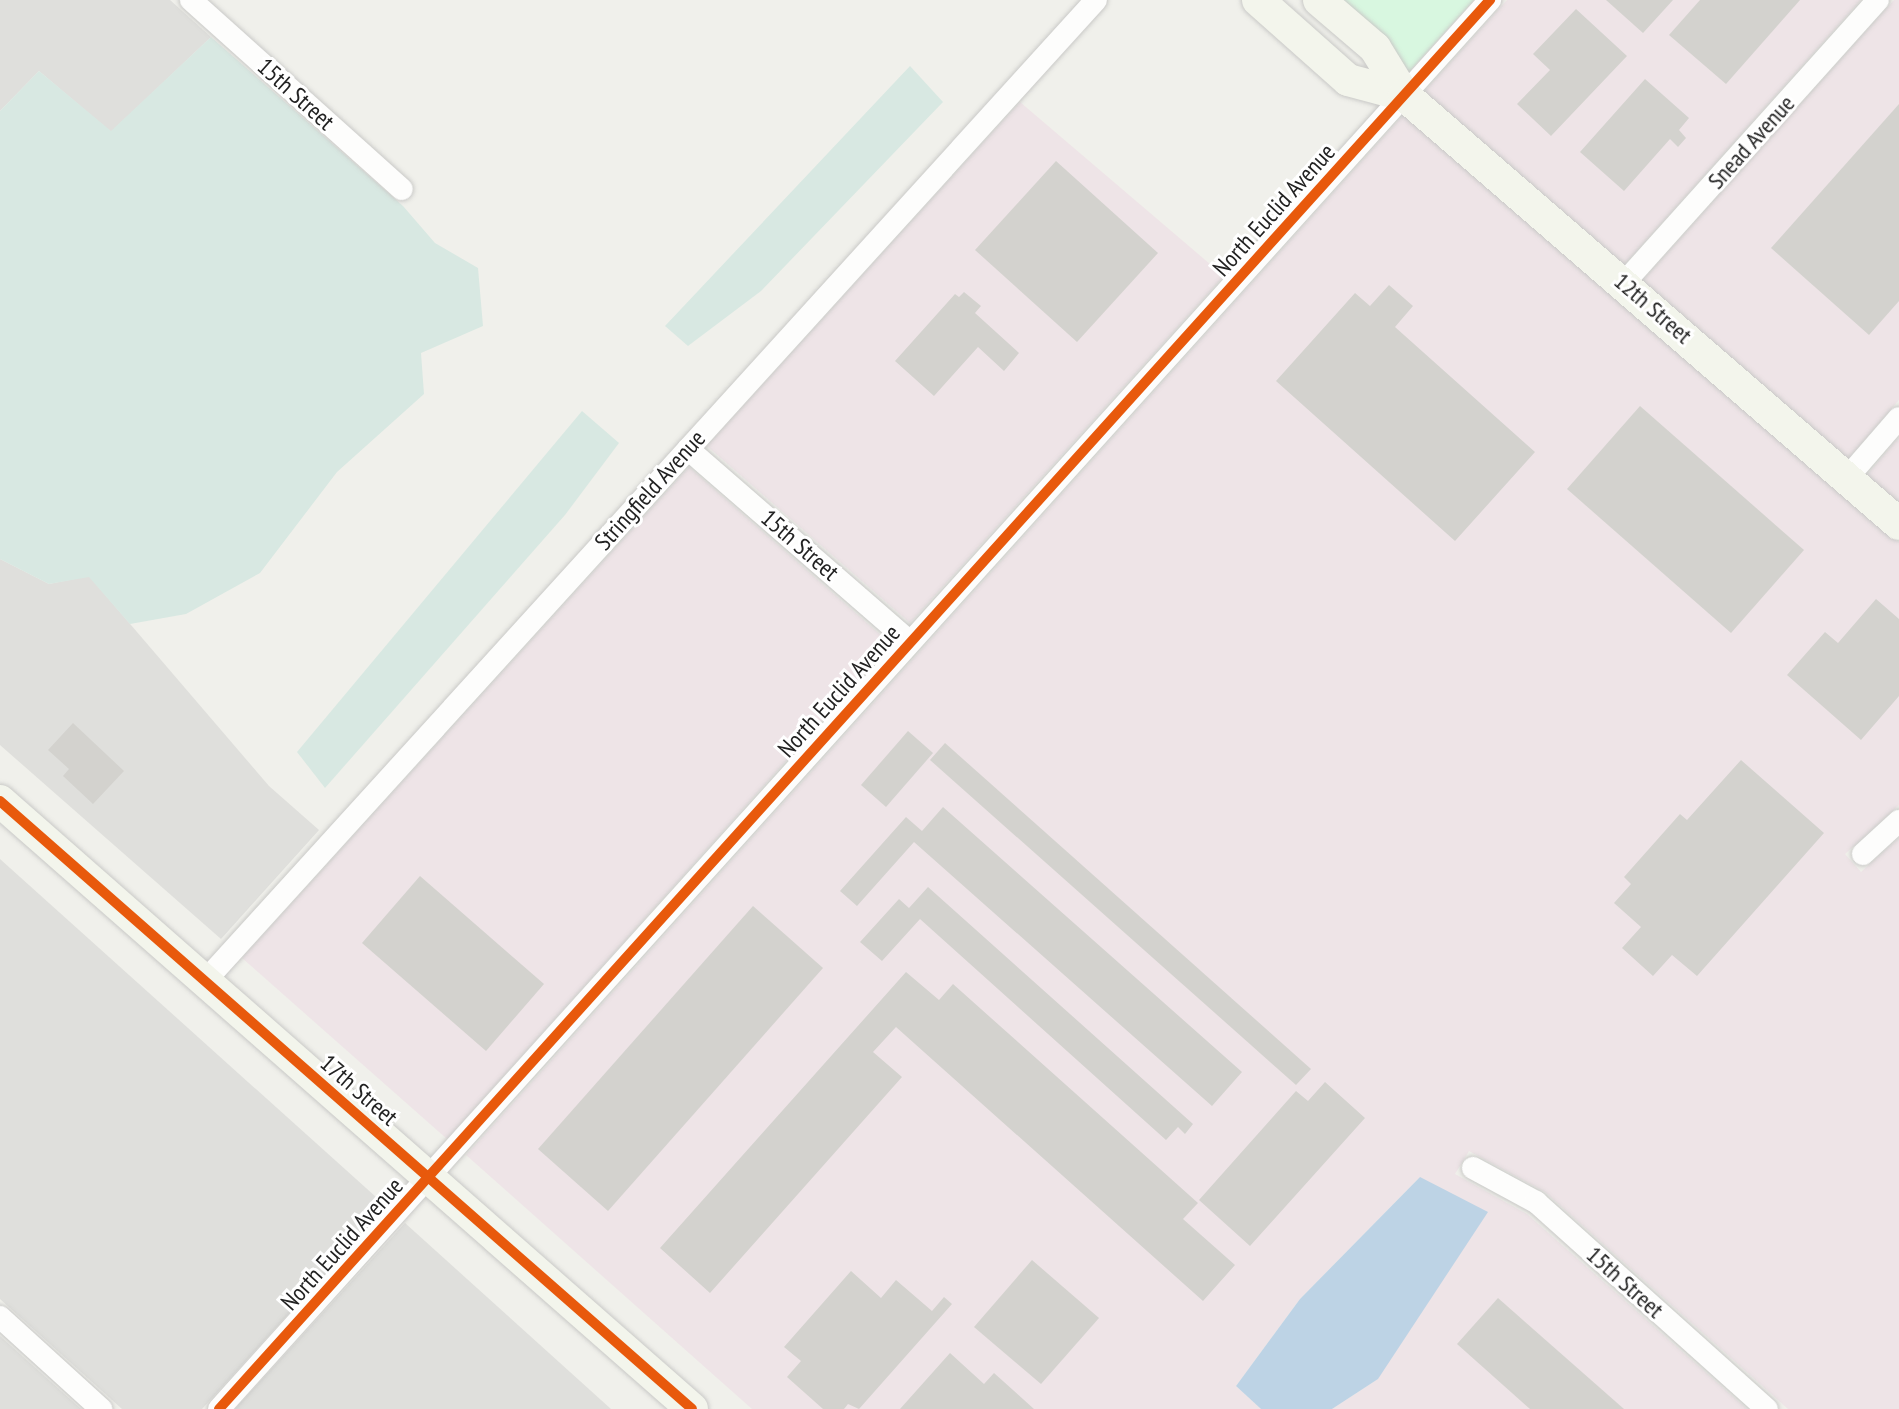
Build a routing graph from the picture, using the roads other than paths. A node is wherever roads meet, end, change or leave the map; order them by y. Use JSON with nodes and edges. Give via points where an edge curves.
{"nodes":[{"id":1,"x":191,"y":0,"type":"edge"},
{"id":2,"x":1096,"y":0,"type":"edge"},
{"id":3,"x":1258,"y":0,"type":"edge"},
{"id":4,"x":1319,"y":0,"type":"edge"},
{"id":5,"x":1490,"y":0,"type":"edge"},
{"id":6,"x":1878,"y":0,"type":"edge"},
{"id":7,"x":1404,"y":95,"type":"junction"},
{"id":8,"x":402,"y":189,"type":"dead end"},
{"id":9,"x":1624,"y":283,"type":"junction"},
{"id":10,"x":1899,"y":418,"type":"edge"},
{"id":11,"x":688,"y":449,"type":"junction"},
{"id":12,"x":1847,"y":478,"type":"junction"},
{"id":13,"x":1899,"y":524,"type":"edge"},
{"id":14,"x":910,"y":642,"type":"junction"},
{"id":15,"x":0,"y":801,"type":"edge"},
{"id":16,"x":1899,"y":821,"type":"edge"},
{"id":17,"x":1863,"y":854,"type":"dead end"},
{"id":18,"x":205,"y":981,"type":"junction"},
{"id":19,"x":1473,"y":1168,"type":"dead end"},
{"id":20,"x":429,"y":1178,"type":"junction"},
{"id":21,"x":0,"y":1317,"type":"edge"},
{"id":22,"x":101,"y":1409,"type":"edge"},
{"id":23,"x":219,"y":1409,"type":"edge"},
{"id":24,"x":692,"y":1409,"type":"edge"},
{"id":25,"x":1767,"y":1409,"type":"edge"}],
"edges":[{"from":1,"to":8,"type":"street","name":"15th Street"},
{"from":2,"to":11,"type":"street","name":"Stringfield Avenue"},
{"from":3,"to":7,"type":"street","name":"12th Street","via":[[1348,80]]},
{"from":4,"to":7,"type":"street","name":"12th Street","via":[[1375,48]]},
{"from":5,"to":7,"type":"street","name":"North Euclid Avenue"},
{"from":6,"to":9,"type":"street","name":"Snead Avenue"},
{"from":7,"to":9,"type":"street","name":"12th Street"},
{"from":7,"to":14,"type":"street","name":"North Euclid Avenue"},
{"from":9,"to":12,"type":"street","name":"12th Street"},
{"from":10,"to":12,"type":"street"},
{"from":11,"to":14,"type":"street","name":"15th Street"},
{"from":11,"to":18,"type":"street","name":"Stringfield Avenue"},
{"from":12,"to":13,"type":"street","name":"12th Street"},
{"from":14,"to":20,"type":"street","name":"North Euclid Avenue"},
{"from":15,"to":18,"type":"street","name":"17th Street"},
{"from":16,"to":17,"type":"street"},
{"from":18,"to":20,"type":"street","name":"17th Street"},
{"from":19,"to":25,"type":"street","name":"15th Street","via":[[1536,1202]]},
{"from":20,"to":23,"type":"street","name":"North Euclid Avenue"},
{"from":20,"to":24,"type":"street","name":"17th Street"},
{"from":21,"to":22,"type":"street"}]}
